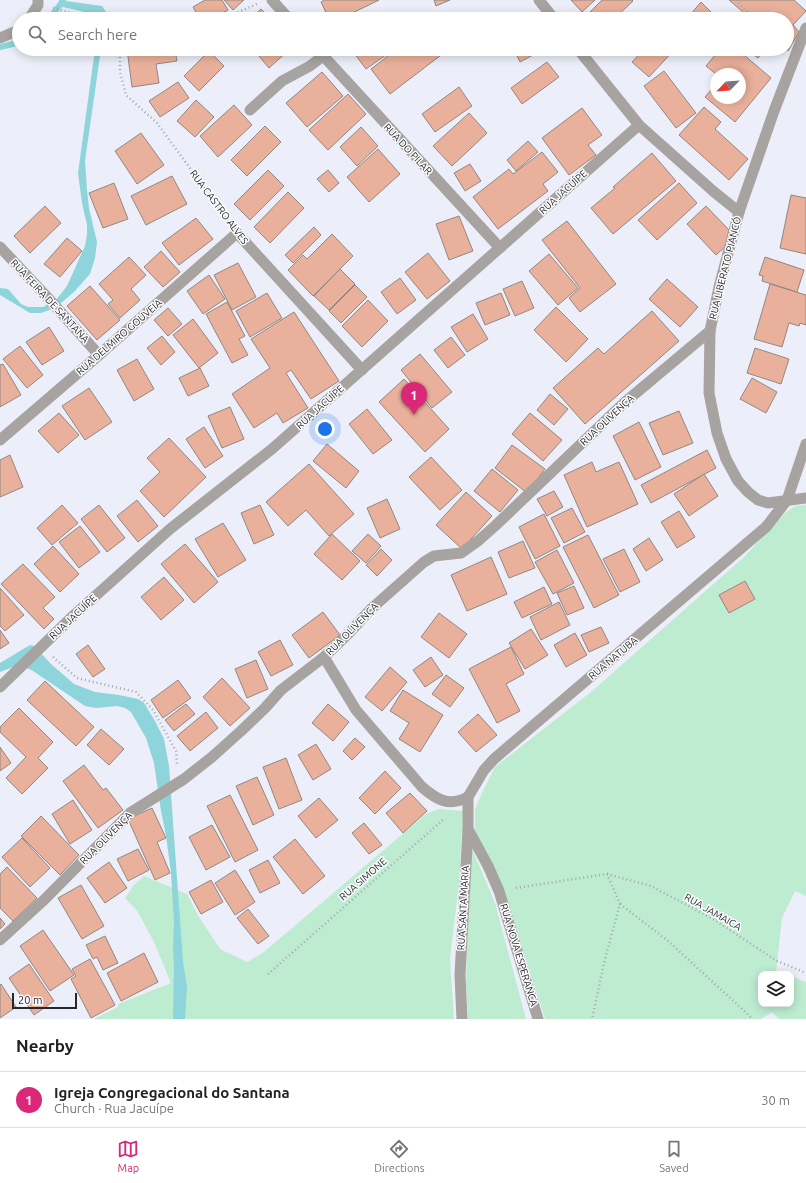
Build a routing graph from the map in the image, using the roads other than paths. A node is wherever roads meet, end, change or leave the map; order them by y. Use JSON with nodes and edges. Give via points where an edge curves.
{"nodes":[{"id":1,"x":539,"y":0,"type":"edge"},
{"id":2,"x":266,"y":1,"type":"edge"},
{"id":3,"x":38,"y":2,"type":"edge"},
{"id":4,"x":33,"y":12,"type":"edge"},
{"id":5,"x":280,"y":12,"type":"edge"},
{"id":6,"x":548,"y":12,"type":"edge"},
{"id":7,"x":806,"y":28,"type":"edge"},
{"id":8,"x":12,"y":33,"type":"edge"},
{"id":9,"x":0,"y":38,"type":"edge"},
{"id":10,"x":317,"y":56,"type":"edge"},
{"id":11,"x":324,"y":56,"type":"edge"},
{"id":12,"x":584,"y":56,"type":"edge"},
{"id":13,"x":250,"y":110,"type":"dead end"},
{"id":14,"x":639,"y":125,"type":"junction"},
{"id":15,"x":739,"y":212,"type":"junction"},
{"id":16,"x":237,"y":233,"type":"joint"},
{"id":17,"x":0,"y":247,"type":"edge"},
{"id":18,"x":500,"y":248,"type":"junction"},
{"id":19,"x":710,"y":331,"type":"junction"},
{"id":20,"x":100,"y":355,"type":"junction"},
{"id":21,"x":362,"y":370,"type":"junction"},
{"id":22,"x":0,"y":440,"type":"edge"},
{"id":23,"x":806,"y":444,"type":"edge"},
{"id":24,"x":806,"y":498,"type":"edge"},
{"id":25,"x":787,"y":500,"type":"junction"},
{"id":26,"x":324,"y":657,"type":"junction"},
{"id":27,"x":0,"y":686,"type":"edge"},
{"id":28,"x":468,"y":796,"type":"junction"},
{"id":29,"x":468,"y":828,"type":"junction"},
{"id":30,"x":0,"y":940,"type":"edge"},
{"id":31,"x":462,"y":1019,"type":"edge"},
{"id":32,"x":538,"y":1019,"type":"edge"}],
"edges":[{"from":1,"to":6,"type":"street"},
{"from":2,"to":5,"type":"street"},
{"from":3,"to":4,"type":"street"},
{"from":7,"to":15,"type":"street","name":"RUA LIBERATO PIANCÓ"},
{"from":8,"to":9,"type":"street"},
{"from":10,"to":13,"type":"street","via":[[310,66],[282,81]]},
{"from":11,"to":18,"type":"street","name":"RUA DO PILAR"},
{"from":12,"to":14,"type":"street"},
{"from":14,"to":15,"type":"street"},
{"from":14,"to":18,"type":"street","name":"RUA JACUÍPE"},
{"from":15,"to":19,"type":"street","name":"RUA LIBERATO PIANCÓ"},
{"from":16,"to":20,"type":"street","name":"RUA DELMIRO GOUVEIA"},
{"from":16,"to":21,"type":"street","name":"RUA CASTRO ALVES"},
{"from":17,"to":20,"type":"street","name":"RUA FEIRA DE SANTANA"},
{"from":18,"to":21,"type":"street","name":"RUA JACUÍPE"},
{"from":19,"to":25,"type":"street","name":"RUA LIBERATO PIANCÓ","via":[[709,393],[717,433],[726,459],[738,481],[758,500],[768,503]]},
{"from":19,"to":26,"type":"street","name":"RUA OLIVENÇA","via":[[624,403],[496,526],[461,553],[434,556],[424,562],[371,609]]},
{"from":20,"to":22,"type":"street","name":"RUA DELMIRO GOUVEIA"},
{"from":21,"to":27,"type":"street","name":"RUA JACUÍPE","via":[[272,449],[170,529]]},
{"from":23,"to":25,"type":"street","name":"RUA NATUBA"},
{"from":24,"to":25,"type":"street","name":"RUA LIBERATO PIANCÓ"},
{"from":25,"to":28,"type":"street","name":"RUA NATUBA","via":[[766,527],[494,759]]},
{"from":26,"to":28,"type":"street","via":[[356,710],[422,787],[433,797],[443,801],[461,801]]},
{"from":26,"to":30,"type":"street","name":"RUA OLIVENÇA","via":[[281,690],[242,731],[207,761],[180,782],[130,813],[44,900]]},
{"from":28,"to":29,"type":"street","name":"RUA SANTA MARIA"},
{"from":29,"to":31,"type":"street","name":"RUA SANTA MARIA","via":[[460,975]]},
{"from":29,"to":32,"type":"street","name":"RUA NOVA ESPERANCA","via":[[499,890]]}]}
